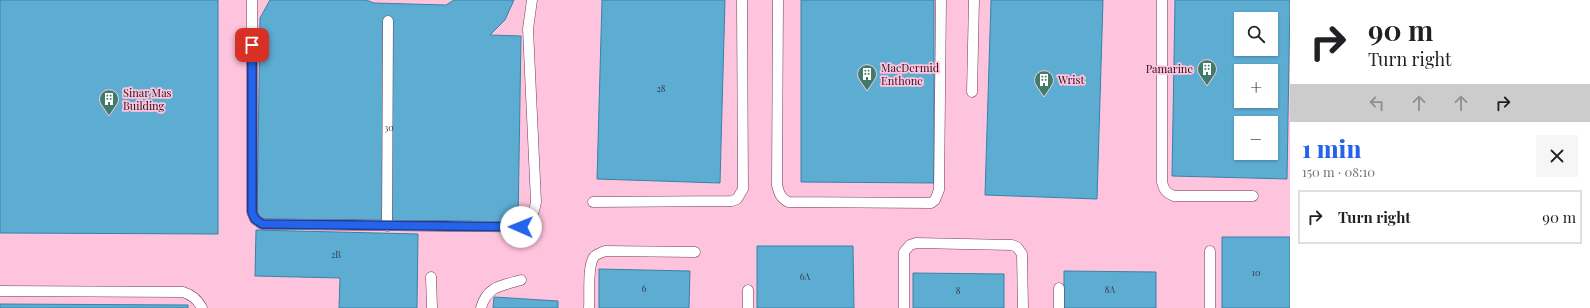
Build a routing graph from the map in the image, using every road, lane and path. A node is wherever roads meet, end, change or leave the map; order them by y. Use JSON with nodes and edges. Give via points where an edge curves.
{"nodes":[{"id":1,"x":252,"y":0,"type":"edge"},
{"id":2,"x":532,"y":0,"type":"edge"},
{"id":3,"x":742,"y":0,"type":"edge"},
{"id":4,"x":778,"y":0,"type":"edge"},
{"id":5,"x":941,"y":0,"type":"edge"},
{"id":6,"x":974,"y":0,"type":"edge"},
{"id":7,"x":1162,"y":0,"type":"edge"},
{"id":8,"x":388,"y":21,"type":"dead end"},
{"id":9,"x":972,"y":92,"type":"dead end"},
{"id":10,"x":1253,"y":196,"type":"dead end"},
{"id":11,"x":593,"y":202,"type":"dead end"},
{"id":12,"x":387,"y":226,"type":"junction"},
{"id":13,"x":1210,"y":251,"type":"dead end"},
{"id":14,"x":695,"y":252,"type":"dead end"},
{"id":15,"x":431,"y":277,"type":"dead end"},
{"id":16,"x":521,"y":280,"type":"dead end"},
{"id":17,"x":1059,"y":288,"type":"dead end"},
{"id":18,"x":748,"y":290,"type":"dead end"},
{"id":19,"x":0,"y":291,"type":"edge"},
{"id":20,"x":202,"y":308,"type":"edge"},
{"id":21,"x":432,"y":308,"type":"edge"},
{"id":22,"x":481,"y":308,"type":"edge"},
{"id":23,"x":589,"y":308,"type":"edge"},
{"id":24,"x":748,"y":308,"type":"edge"},
{"id":25,"x":904,"y":308,"type":"edge"},
{"id":26,"x":1023,"y":308,"type":"edge"},
{"id":27,"x":1059,"y":308,"type":"edge"},
{"id":28,"x":1210,"y":308,"type":"edge"}],
"edges":[{"from":1,"to":12,"type":"lane","via":[[252,212],[255,219],[262,224]]},
{"from":2,"to":12,"type":"lane","via":[[528,29],[536,202],[534,212],[521,227]]},
{"from":3,"to":11,"type":"lane","via":[[743,189],[737,199]]},
{"from":4,"to":5,"type":"lane","via":[[779,194],[788,202],[923,203],[935,200],[939,190]]},
{"from":6,"to":9,"type":"lane"},
{"from":7,"to":10,"type":"lane","via":[[1164,190],[1174,196]]},
{"from":8,"to":12,"type":"lane"},
{"from":13,"to":28,"type":"lane"},
{"from":14,"to":23,"type":"lane","via":[[599,253],[591,264]]},
{"from":15,"to":21,"type":"lane"},
{"from":16,"to":22,"type":"lane","via":[[491,289]]},
{"from":17,"to":27,"type":"lane"},
{"from":18,"to":24,"type":"lane"},
{"from":19,"to":20,"type":"lane","via":[[183,292],[190,295]]},
{"from":25,"to":26,"type":"lane","via":[[904,252],[916,243],[1017,247],[1022,254]]}]}
